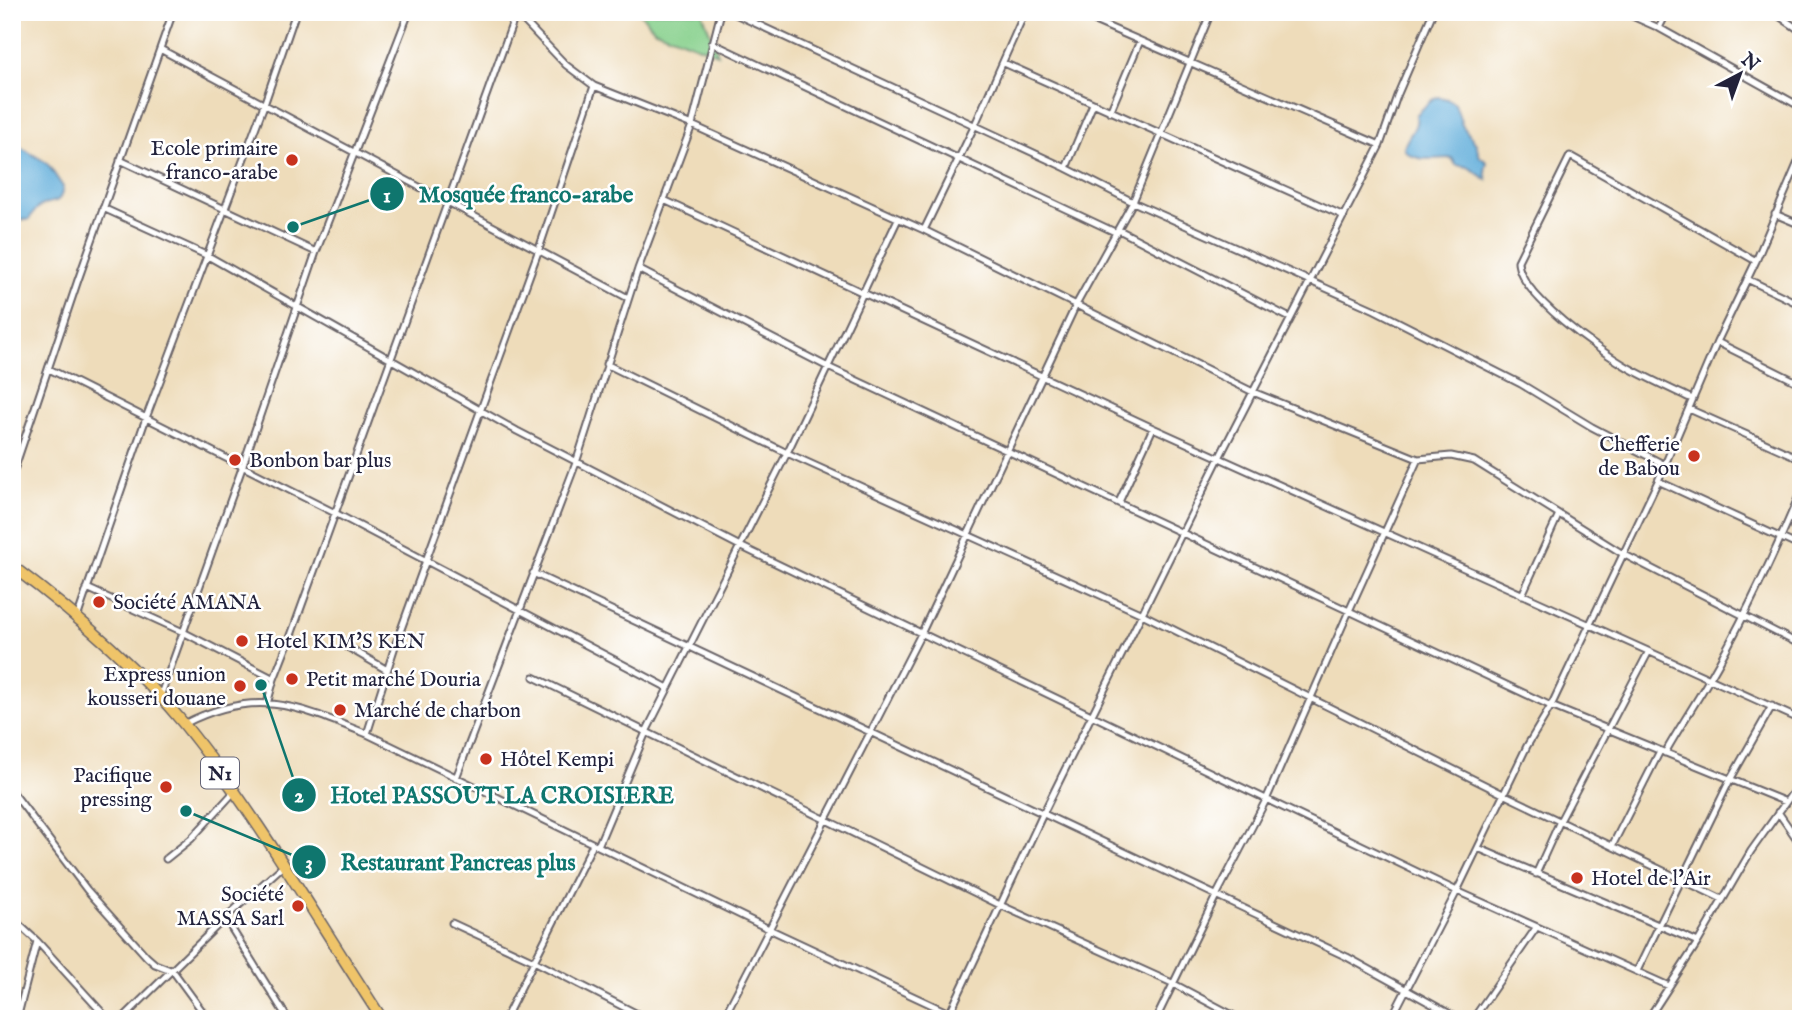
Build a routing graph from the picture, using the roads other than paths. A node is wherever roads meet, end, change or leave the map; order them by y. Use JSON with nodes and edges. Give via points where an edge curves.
{"nodes":[{"id":1,"x":173,"y":12,"type":"edge"},
{"id":2,"x":296,"y":12,"type":"edge"},
{"id":3,"x":409,"y":12,"type":"edge"},
{"id":4,"x":503,"y":12,"type":"edge"},
{"id":5,"x":721,"y":12,"type":"edge"},
{"id":6,"x":731,"y":12,"type":"edge"},
{"id":7,"x":1026,"y":12,"type":"edge"},
{"id":8,"x":1073,"y":12,"type":"edge"},
{"id":9,"x":1212,"y":12,"type":"edge"},
{"id":10,"x":1433,"y":12,"type":"edge"},
{"id":11,"x":1623,"y":12,"type":"edge"},
{"id":12,"x":1667,"y":12,"type":"edge"},
{"id":13,"x":1773,"y":12,"type":"edge"},
{"id":14,"x":515,"y":16,"type":"junction"},
{"id":15,"x":1659,"y":28,"type":"junction"},
{"id":16,"x":1801,"y":31,"type":"edge"},
{"id":17,"x":1140,"y":41,"type":"junction"},
{"id":18,"x":712,"y":43,"type":"junction"},
{"id":19,"x":160,"y":49,"type":"junction"},
{"id":20,"x":1004,"y":63,"type":"junction"},
{"id":21,"x":1191,"y":64,"type":"junction"},
{"id":22,"x":594,"y":86,"type":"junction"},
{"id":23,"x":1093,"y":104,"type":"junction"},
{"id":24,"x":264,"y":105,"type":"junction"},
{"id":25,"x":1801,"y":107,"type":"edge"},
{"id":26,"x":1110,"y":112,"type":"junction"},
{"id":27,"x":692,"y":125,"type":"junction"},
{"id":28,"x":975,"y":127,"type":"junction"},
{"id":29,"x":1161,"y":134,"type":"junction"},
{"id":30,"x":1380,"y":145,"type":"junction"},
{"id":31,"x":356,"y":154,"type":"junction"},
{"id":32,"x":1801,"y":155,"type":"edge"},
{"id":33,"x":959,"y":158,"type":"junction"},
{"id":34,"x":120,"y":160,"type":"junction"},
{"id":35,"x":1799,"y":164,"type":"edge"},
{"id":36,"x":1066,"y":167,"type":"junction"},
{"id":37,"x":664,"y":200,"type":"junction"},
{"id":38,"x":1133,"y":202,"type":"junction"},
{"id":39,"x":447,"y":203,"type":"junction"},
{"id":40,"x":103,"y":208,"type":"junction"},
{"id":41,"x":224,"y":208,"type":"junction"},
{"id":42,"x":1775,"y":214,"type":"junction"},
{"id":43,"x":1344,"y":216,"type":"junction"},
{"id":44,"x":898,"y":219,"type":"junction"},
{"id":45,"x":1801,"y":225,"type":"edge"},
{"id":46,"x":924,"y":230,"type":"junction"},
{"id":47,"x":1118,"y":232,"type":"junction"},
{"id":48,"x":316,"y":252,"type":"junction"},
{"id":49,"x":538,"y":252,"type":"junction"},
{"id":50,"x":208,"y":256,"type":"junction"},
{"id":51,"x":1756,"y":261,"type":"junction"},
{"id":52,"x":638,"y":269,"type":"junction"},
{"id":53,"x":1747,"y":279,"type":"junction"},
{"id":54,"x":1310,"y":282,"type":"junction"},
{"id":55,"x":862,"y":293,"type":"junction"},
{"id":56,"x":628,"y":298,"type":"junction"},
{"id":57,"x":1076,"y":305,"type":"junction"},
{"id":58,"x":1801,"y":305,"type":"edge"},
{"id":59,"x":297,"y":307,"type":"junction"},
{"id":60,"x":1290,"y":318,"type":"junction"},
{"id":61,"x":1717,"y":342,"type":"junction"},
{"id":62,"x":391,"y":360,"type":"junction"},
{"id":63,"x":606,"y":364,"type":"junction"},
{"id":64,"x":828,"y":367,"type":"junction"},
{"id":65,"x":50,"y":369,"type":"junction"},
{"id":66,"x":1042,"y":377,"type":"junction"},
{"id":67,"x":1801,"y":384,"type":"edge"},
{"id":68,"x":1253,"y":392,"type":"junction"},
{"id":69,"x":1692,"y":399,"type":"junction"},
{"id":70,"x":1689,"y":409,"type":"junction"},
{"id":71,"x":481,"y":412,"type":"junction"},
{"id":72,"x":146,"y":418,"type":"junction"},
{"id":73,"x":1153,"y":428,"type":"junction"},
{"id":74,"x":1008,"y":450,"type":"junction"},
{"id":75,"x":787,"y":453,"type":"junction"},
{"id":76,"x":1219,"y":458,"type":"junction"},
{"id":77,"x":1418,"y":459,"type":"junction"},
{"id":78,"x":1801,"y":459,"type":"edge"},
{"id":79,"x":576,"y":463,"type":"junction"},
{"id":80,"x":1665,"y":465,"type":"junction"},
{"id":81,"x":242,"y":468,"type":"junction"},
{"id":82,"x":12,"y":476,"type":"edge"},
{"id":83,"x":1658,"y":481,"type":"junction"},
{"id":84,"x":1801,"y":491,"type":"edge"},
{"id":85,"x":1119,"y":502,"type":"junction"},
{"id":86,"x":335,"y":513,"type":"junction"},
{"id":87,"x":1559,"y":514,"type":"junction"},
{"id":88,"x":1182,"y":532,"type":"junction"},
{"id":89,"x":1384,"y":532,"type":"junction"},
{"id":90,"x":969,"y":534,"type":"junction"},
{"id":91,"x":1781,"y":538,"type":"junction"},
{"id":92,"x":740,"y":546,"type":"junction"},
{"id":93,"x":1801,"y":547,"type":"edge"},
{"id":94,"x":1623,"y":554,"type":"junction"},
{"id":95,"x":426,"y":562,"type":"junction"},
{"id":96,"x":12,"y":566,"type":"edge"},
{"id":97,"x":533,"y":573,"type":"junction"},
{"id":98,"x":87,"y":588,"type":"junction"},
{"id":99,"x":1522,"y":595,"type":"junction"},
{"id":100,"x":519,"y":609,"type":"junction"},
{"id":101,"x":1349,"y":611,"type":"junction"},
{"id":102,"x":1142,"y":614,"type":"junction"},
{"id":103,"x":1742,"y":616,"type":"junction"},
{"id":104,"x":76,"y":618,"type":"junction"},
{"id":105,"x":1589,"y":625,"type":"junction"},
{"id":106,"x":183,"y":632,"type":"junction"},
{"id":107,"x":921,"y":634,"type":"junction"},
{"id":108,"x":1801,"y":645,"type":"edge"},
{"id":109,"x":346,"y":646,"type":"dead end"},
{"id":110,"x":688,"y":647,"type":"junction"},
{"id":111,"x":1648,"y":653,"type":"junction"},
{"id":112,"x":387,"y":670,"type":"junction"},
{"id":113,"x":534,"y":677,"type":"dead end"},
{"id":114,"x":274,"y":679,"type":"junction"},
{"id":115,"x":1709,"y":679,"type":"junction"},
{"id":116,"x":668,"y":688,"type":"junction"},
{"id":117,"x":1310,"y":696,"type":"junction"},
{"id":118,"x":160,"y":697,"type":"junction"},
{"id":119,"x":267,"y":704,"type":"junction"},
{"id":120,"x":1551,"y":706,"type":"junction"},
{"id":121,"x":1772,"y":706,"type":"junction"},
{"id":122,"x":1092,"y":716,"type":"junction"},
{"id":123,"x":1801,"y":720,"type":"edge"},
{"id":124,"x":184,"y":724,"type":"junction"},
{"id":125,"x":1609,"y":728,"type":"junction"},
{"id":126,"x":646,"y":732,"type":"junction"},
{"id":127,"x":869,"y":732,"type":"junction"},
{"id":128,"x":366,"y":734,"type":"junction"},
{"id":129,"x":1663,"y":752,"type":"junction"},
{"id":130,"x":456,"y":778,"type":"junction"},
{"id":131,"x":1730,"y":780,"type":"junction"},
{"id":132,"x":1801,"y":781,"type":"edge"},
{"id":133,"x":12,"y":791,"type":"edge"},
{"id":134,"x":234,"y":792,"type":"junction"},
{"id":135,"x":1503,"y":794,"type":"junction"},
{"id":136,"x":1266,"y":800,"type":"junction"},
{"id":137,"x":1786,"y":802,"type":"junction"},
{"id":138,"x":1778,"y":812,"type":"junction"},
{"id":139,"x":1043,"y":814,"type":"junction"},
{"id":140,"x":825,"y":820,"type":"junction"},
{"id":141,"x":1560,"y":821,"type":"junction"},
{"id":142,"x":596,"y":845,"type":"junction"},
{"id":143,"x":1801,"y":845,"type":"edge"},
{"id":144,"x":1612,"y":846,"type":"junction"},
{"id":145,"x":1478,"y":848,"type":"junction"},
{"id":146,"x":166,"y":859,"type":"dead end"},
{"id":147,"x":283,"y":866,"type":"junction"},
{"id":148,"x":1536,"y":874,"type":"junction"},
{"id":149,"x":1683,"y":881,"type":"junction"},
{"id":150,"x":1457,"y":891,"type":"junction"},
{"id":151,"x":1216,"y":896,"type":"junction"},
{"id":152,"x":1722,"y":900,"type":"junction"},
{"id":153,"x":1000,"y":905,"type":"junction"},
{"id":154,"x":12,"y":918,"type":"edge"},
{"id":155,"x":225,"y":918,"type":"junction"},
{"id":156,"x":452,"y":923,"type":"dead end"},
{"id":157,"x":1659,"y":926,"type":"junction"},
{"id":158,"x":1536,"y":928,"type":"junction"},
{"id":159,"x":769,"y":929,"type":"junction"},
{"id":160,"x":37,"y":941,"type":"junction"},
{"id":161,"x":1698,"y":942,"type":"junction"},
{"id":162,"x":534,"y":961,"type":"junction"},
{"id":163,"x":173,"y":971,"type":"junction"},
{"id":164,"x":1637,"y":971,"type":"junction"},
{"id":165,"x":1172,"y":983,"type":"junction"},
{"id":166,"x":1669,"y":986,"type":"junction"},
{"id":167,"x":1407,"y":989,"type":"junction"},
{"id":168,"x":948,"y":1016,"type":"edge"},
{"id":169,"x":17,"y":1019,"type":"edge"},
{"id":170,"x":108,"y":1019,"type":"edge"},
{"id":171,"x":122,"y":1019,"type":"edge"},
{"id":172,"x":208,"y":1019,"type":"edge"},
{"id":173,"x":288,"y":1019,"type":"edge"},
{"id":174,"x":382,"y":1019,"type":"edge"},
{"id":175,"x":505,"y":1019,"type":"edge"},
{"id":176,"x":647,"y":1019,"type":"edge"},
{"id":177,"x":723,"y":1019,"type":"edge"},
{"id":178,"x":962,"y":1019,"type":"edge"},
{"id":179,"x":1156,"y":1019,"type":"edge"},
{"id":180,"x":1240,"y":1019,"type":"edge"},
{"id":181,"x":1391,"y":1019,"type":"edge"},
{"id":182,"x":1459,"y":1019,"type":"edge"},
{"id":183,"x":1473,"y":1019,"type":"edge"},
{"id":184,"x":1648,"y":1019,"type":"edge"}],
"edges":[{"from":1,"to":19,"type":"street"},
{"from":2,"to":24,"type":"street"},
{"from":3,"to":31,"type":"street"},
{"from":4,"to":14,"type":"street"},
{"from":5,"to":18,"type":"street"},
{"from":6,"to":28,"type":"street"},
{"from":7,"to":20,"type":"street"},
{"from":8,"to":17,"type":"street"},
{"from":9,"to":21,"type":"street"},
{"from":10,"to":30,"type":"street"},
{"from":11,"to":15,"type":"street"},
{"from":12,"to":15,"type":"street"},
{"from":13,"to":16,"type":"street"},
{"from":14,"to":22,"type":"street"},
{"from":14,"to":39,"type":"street"},
{"from":15,"to":25,"type":"street"},
{"from":17,"to":21,"type":"street"},
{"from":17,"to":26,"type":"street"},
{"from":18,"to":27,"type":"street"},
{"from":18,"to":33,"type":"street"},
{"from":19,"to":24,"type":"street"},
{"from":19,"to":34,"type":"street"},
{"from":20,"to":23,"type":"street"},
{"from":20,"to":28,"type":"street"},
{"from":21,"to":29,"type":"street"},
{"from":21,"to":30,"type":"street"},
{"from":22,"to":27,"type":"street"},
{"from":22,"to":49,"type":"street"},
{"from":23,"to":26,"type":"street"},
{"from":23,"to":36,"type":"street"},
{"from":24,"to":31,"type":"street"},
{"from":24,"to":41,"type":"street"},
{"from":26,"to":29,"type":"street"},
{"from":27,"to":37,"type":"street"},
{"from":27,"to":44,"type":"street"},
{"from":28,"to":33,"type":"street"},
{"from":28,"to":36,"type":"street"},
{"from":29,"to":38,"type":"street"},
{"from":29,"to":43,"type":"street"},
{"from":30,"to":43,"type":"street"},
{"from":31,"to":39,"type":"street"},
{"from":31,"to":48,"type":"street"},
{"from":32,"to":35,"type":"street"},
{"from":33,"to":46,"type":"street"},
{"from":33,"to":47,"type":"street"},
{"from":34,"to":40,"type":"street"},
{"from":34,"to":41,"type":"street"},
{"from":35,"to":42,"type":"street"},
{"from":36,"to":38,"type":"street"},
{"from":37,"to":52,"type":"street"},
{"from":37,"to":55,"type":"street"},
{"from":38,"to":47,"type":"street"},
{"from":38,"to":54,"type":"street"},
{"from":39,"to":49,"type":"street"},
{"from":39,"to":62,"type":"street"},
{"from":40,"to":50,"type":"street"},
{"from":40,"to":65,"type":"street"},
{"from":41,"to":48,"type":"street"},
{"from":41,"to":50,"type":"street"},
{"from":42,"to":45,"type":"street"},
{"from":42,"to":51,"type":"street"},
{"from":43,"to":54,"type":"street"},
{"from":44,"to":46,"type":"street"},
{"from":44,"to":55,"type":"street"},
{"from":46,"to":57,"type":"street"},
{"from":47,"to":57,"type":"street"},
{"from":47,"to":60,"type":"street"},
{"from":48,"to":59,"type":"street"},
{"from":49,"to":56,"type":"street"},
{"from":49,"to":71,"type":"street"},
{"from":50,"to":59,"type":"street"},
{"from":50,"to":72,"type":"street"},
{"from":51,"to":53,"type":"street"},
{"from":51,"to":69,"type":"street","via":[[1570,156],[1518,261],[1533,293],[1586,340]]},
{"from":52,"to":56,"type":"street"},
{"from":52,"to":64,"type":"street"},
{"from":53,"to":58,"type":"street"},
{"from":53,"to":61,"type":"street"},
{"from":54,"to":60,"type":"street"},
{"from":54,"to":80,"type":"street","via":[[1446,345]]},
{"from":55,"to":64,"type":"street"},
{"from":55,"to":66,"type":"street"},
{"from":56,"to":63,"type":"street"},
{"from":57,"to":66,"type":"street"},
{"from":57,"to":68,"type":"street"},
{"from":59,"to":62,"type":"street"},
{"from":59,"to":81,"type":"street"},
{"from":60,"to":68,"type":"street"},
{"from":61,"to":67,"type":"street"},
{"from":61,"to":69,"type":"street"},
{"from":62,"to":71,"type":"street"},
{"from":62,"to":86,"type":"street"},
{"from":63,"to":75,"type":"street"},
{"from":63,"to":79,"type":"street"},
{"from":64,"to":74,"type":"street"},
{"from":64,"to":75,"type":"street"},
{"from":65,"to":72,"type":"street"},
{"from":65,"to":82,"type":"street"},
{"from":66,"to":73,"type":"street"},
{"from":66,"to":74,"type":"street"},
{"from":68,"to":76,"type":"street"},
{"from":68,"to":77,"type":"street"},
{"from":69,"to":70,"type":"street"},
{"from":70,"to":78,"type":"street"},
{"from":70,"to":80,"type":"street"},
{"from":71,"to":79,"type":"street"},
{"from":71,"to":95,"type":"street"},
{"from":72,"to":81,"type":"street"},
{"from":72,"to":98,"type":"street"},
{"from":73,"to":76,"type":"street"},
{"from":73,"to":85,"type":"street"},
{"from":74,"to":85,"type":"street"},
{"from":74,"to":90,"type":"street"},
{"from":75,"to":90,"type":"street"},
{"from":75,"to":92,"type":"street"},
{"from":76,"to":88,"type":"street"},
{"from":76,"to":89,"type":"street"},
{"from":77,"to":87,"type":"street","via":[[1451,456],[1474,461]]},
{"from":77,"to":89,"type":"street"},
{"from":79,"to":92,"type":"street"},
{"from":79,"to":97,"type":"street"},
{"from":80,"to":83,"type":"street"},
{"from":81,"to":86,"type":"street"},
{"from":81,"to":106,"type":"street"},
{"from":83,"to":91,"type":"street"},
{"from":83,"to":94,"type":"street"},
{"from":84,"to":91,"type":"street"},
{"from":85,"to":88,"type":"street"},
{"from":86,"to":95,"type":"street"},
{"from":86,"to":114,"type":"street"},
{"from":87,"to":94,"type":"street"},
{"from":87,"to":99,"type":"street"},
{"from":88,"to":101,"type":"street"},
{"from":88,"to":102,"type":"street"},
{"from":89,"to":99,"type":"street"},
{"from":89,"to":101,"type":"street"},
{"from":90,"to":102,"type":"street"},
{"from":90,"to":107,"type":"street"},
{"from":91,"to":93,"type":"street"},
{"from":91,"to":103,"type":"street"},
{"from":92,"to":107,"type":"street"},
{"from":92,"to":110,"type":"street"},
{"from":94,"to":103,"type":"street"},
{"from":94,"to":105,"type":"street"},
{"from":95,"to":100,"type":"street"},
{"from":95,"to":112,"type":"street"},
{"from":96,"to":104,"type":"highway","number":"N1"},
{"from":97,"to":100,"type":"street"},
{"from":97,"to":110,"type":"street"},
{"from":98,"to":104,"type":"street"},
{"from":98,"to":106,"type":"street"},
{"from":99,"to":105,"type":"street"},
{"from":100,"to":116,"type":"street"},
{"from":100,"to":130,"type":"street"},
{"from":101,"to":117,"type":"street"},
{"from":101,"to":120,"type":"street"},
{"from":102,"to":117,"type":"street"},
{"from":102,"to":122,"type":"street"},
{"from":103,"to":108,"type":"street"},
{"from":103,"to":115,"type":"street"},
{"from":104,"to":118,"type":"highway","number":"N1"},
{"from":105,"to":111,"type":"street"},
{"from":105,"to":120,"type":"street"},
{"from":106,"to":114,"type":"street"},
{"from":106,"to":118,"type":"street"},
{"from":107,"to":122,"type":"street"},
{"from":107,"to":127,"type":"street"},
{"from":109,"to":112,"type":"street"},
{"from":110,"to":116,"type":"street"},
{"from":110,"to":127,"type":"street"},
{"from":111,"to":115,"type":"street"},
{"from":111,"to":125,"type":"street"},
{"from":112,"to":128,"type":"street"},
{"from":113,"to":126,"type":"street"},
{"from":114,"to":119,"type":"street"},
{"from":115,"to":121,"type":"street"},
{"from":115,"to":129,"type":"street"},
{"from":116,"to":126,"type":"street"},
{"from":117,"to":135,"type":"street"},
{"from":117,"to":136,"type":"street"},
{"from":118,"to":124,"type":"highway","number":"N1"},
{"from":119,"to":124,"type":"street","via":[[228,707]]},
{"from":119,"to":128,"type":"street","via":[[310,711]]},
{"from":120,"to":125,"type":"street"},
{"from":120,"to":135,"type":"street"},
{"from":121,"to":123,"type":"street"},
{"from":121,"to":131,"type":"street"},
{"from":122,"to":136,"type":"street"},
{"from":122,"to":139,"type":"street"},
{"from":124,"to":134,"type":"highway","number":"N1"},
{"from":125,"to":129,"type":"street"},
{"from":125,"to":141,"type":"street"},
{"from":126,"to":140,"type":"street"},
{"from":126,"to":142,"type":"street"},
{"from":127,"to":139,"type":"street"},
{"from":127,"to":140,"type":"street"},
{"from":128,"to":130,"type":"street"},
{"from":129,"to":131,"type":"street"},
{"from":129,"to":144,"type":"street"},
{"from":130,"to":142,"type":"street"},
{"from":131,"to":137,"type":"street"},
{"from":131,"to":149,"type":"street"},
{"from":132,"to":137,"type":"street"},
{"from":133,"to":163,"type":"street","via":[[87,890],[155,964]]},
{"from":134,"to":146,"type":"street"},
{"from":134,"to":147,"type":"highway","number":"N1"},
{"from":135,"to":141,"type":"street"},
{"from":135,"to":145,"type":"street"},
{"from":136,"to":150,"type":"street"},
{"from":136,"to":151,"type":"street"},
{"from":137,"to":138,"type":"street"},
{"from":138,"to":143,"type":"street"},
{"from":138,"to":152,"type":"street"},
{"from":139,"to":151,"type":"street"},
{"from":139,"to":153,"type":"street"},
{"from":140,"to":153,"type":"street"},
{"from":140,"to":159,"type":"street"},
{"from":141,"to":144,"type":"street"},
{"from":141,"to":148,"type":"street"},
{"from":142,"to":159,"type":"street"},
{"from":142,"to":162,"type":"street"},
{"from":144,"to":149,"type":"street"},
{"from":145,"to":148,"type":"street"},
{"from":145,"to":150,"type":"street"},
{"from":147,"to":155,"type":"street"},
{"from":147,"to":174,"type":"highway","number":"N1"},
{"from":148,"to":157,"type":"street"},
{"from":149,"to":152,"type":"street"},
{"from":149,"to":157,"type":"street"},
{"from":150,"to":158,"type":"street"},
{"from":150,"to":167,"type":"street"},
{"from":151,"to":165,"type":"street"},
{"from":151,"to":167,"type":"street"},
{"from":152,"to":161,"type":"street"},
{"from":153,"to":165,"type":"street"},
{"from":153,"to":168,"type":"street"},
{"from":154,"to":160,"type":"street"},
{"from":155,"to":163,"type":"street"},
{"from":155,"to":173,"type":"street"},
{"from":156,"to":162,"type":"street"},
{"from":157,"to":161,"type":"street"},
{"from":157,"to":164,"type":"street"},
{"from":158,"to":164,"type":"street"},
{"from":158,"to":183,"type":"street"},
{"from":159,"to":168,"type":"street"},
{"from":159,"to":177,"type":"street"},
{"from":160,"to":169,"type":"street"},
{"from":160,"to":170,"type":"street"},
{"from":161,"to":166,"type":"street"},
{"from":162,"to":175,"type":"street"},
{"from":162,"to":176,"type":"street"},
{"from":163,"to":171,"type":"street"},
{"from":163,"to":172,"type":"street"},
{"from":164,"to":166,"type":"street"},
{"from":165,"to":179,"type":"street"},
{"from":165,"to":180,"type":"street"},
{"from":166,"to":184,"type":"street"},
{"from":167,"to":181,"type":"street"},
{"from":167,"to":182,"type":"street"},
{"from":168,"to":178,"type":"street"}]}
